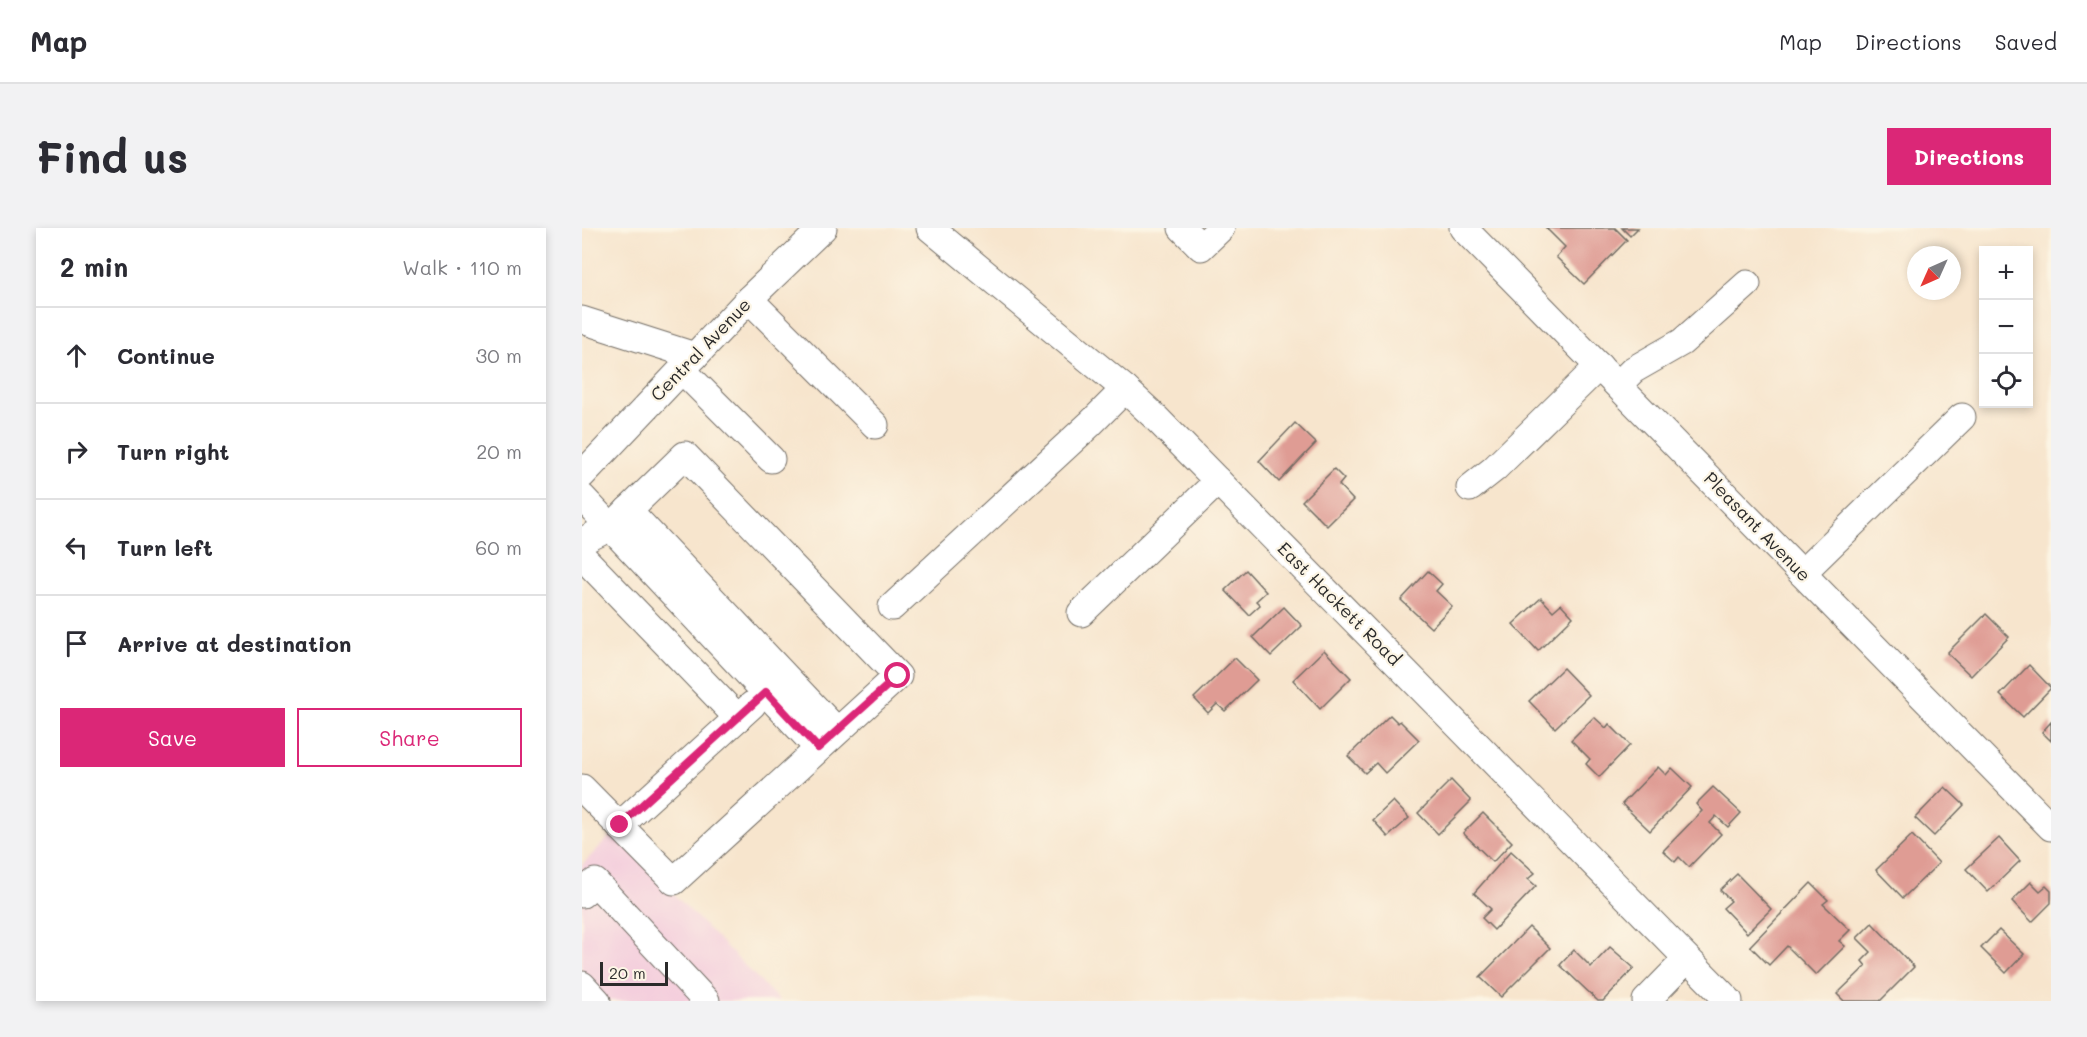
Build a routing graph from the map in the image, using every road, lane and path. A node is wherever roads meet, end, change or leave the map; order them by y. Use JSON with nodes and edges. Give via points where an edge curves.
{"nodes":[{"id":1,"x":930,"y":228,"type":"edge"},
{"id":2,"x":1182,"y":228,"type":"edge"},
{"id":3,"x":1221,"y":228,"type":"edge"},
{"id":4,"x":818,"y":230,"type":"edge"},
{"id":5,"x":1475,"y":232,"type":"edge"},
{"id":6,"x":1747,"y":284,"type":"dead end"},
{"id":7,"x":749,"y":299,"type":"junction"},
{"id":8,"x":582,"y":320,"type":"edge"},
{"id":9,"x":688,"y":363,"type":"junction"},
{"id":10,"x":1599,"y":366,"type":"junction"},
{"id":11,"x":1618,"y":385,"type":"junction"},
{"id":12,"x":1125,"y":389,"type":"junction"},
{"id":13,"x":1962,"y":417,"type":"dead end"},
{"id":14,"x":875,"y":425,"type":"dead end"},
{"id":15,"x":771,"y":459,"type":"dead end"},
{"id":16,"x":582,"y":475,"type":"edge"},
{"id":17,"x":1218,"y":481,"type":"junction"},
{"id":18,"x":1470,"y":488,"type":"dead end"},
{"id":19,"x":582,"y":497,"type":"edge"},
{"id":20,"x":620,"y":519,"type":"junction"},
{"id":21,"x":582,"y":541,"type":"edge"},
{"id":22,"x":582,"y":556,"type":"edge"},
{"id":23,"x":1802,"y":573,"type":"junction"},
{"id":24,"x":892,"y":607,"type":"dead end"},
{"id":25,"x":1081,"y":614,"type":"dead end"},
{"id":26,"x":766,"y":692,"type":"junction"},
{"id":27,"x":738,"y":718,"type":"junction"},
{"id":28,"x":827,"y":739,"type":"junction"},
{"id":29,"x":582,"y":788,"type":"edge"},
{"id":30,"x":620,"y":825,"type":"junction"},
{"id":31,"x":2051,"y":827,"type":"edge"},
{"id":32,"x":582,"y":894,"type":"edge"},
{"id":33,"x":1688,"y":959,"type":"junction"},
{"id":34,"x":582,"y":985,"type":"edge"},
{"id":35,"x":597,"y":1001,"type":"edge"},
{"id":36,"x":706,"y":1001,"type":"edge"},
{"id":37,"x":1646,"y":1001,"type":"edge"},
{"id":38,"x":1729,"y":1001,"type":"edge"}],
"edges":[{"from":1,"to":12,"type":"street","name":"East Hackett Road"},
{"from":2,"to":3,"type":"street","via":[[1201,247]]},
{"from":4,"to":7,"type":"street","name":"Central Avenue"},
{"from":5,"to":10,"type":"street","name":"Pleasant Avenue"},
{"from":6,"to":11,"type":"street","via":[[1682,342],[1633,370]]},
{"from":7,"to":9,"type":"street","name":"Central Avenue"},
{"from":7,"to":14,"type":"street"},
{"from":8,"to":9,"type":"street"},
{"from":9,"to":15,"type":"street"},
{"from":9,"to":16,"type":"street","name":"Central Avenue"},
{"from":10,"to":11,"type":"street","name":"Pleasant Avenue"},
{"from":10,"to":18,"type":"street","via":[[1494,470]]},
{"from":11,"to":23,"type":"street","name":"Pleasant Avenue"},
{"from":12,"to":17,"type":"street","name":"East Hackett Road"},
{"from":12,"to":24,"type":"street"},
{"from":13,"to":23,"type":"street"},
{"from":17,"to":25,"type":"street"},
{"from":17,"to":33,"type":"street","name":"East Hackett Road"},
{"from":19,"to":20,"type":"street"},
{"from":20,"to":21,"type":"street"},
{"from":20,"to":26,"type":"street"},
{"from":20,"to":28,"type":"street"},
{"from":20,"to":28,"type":"street","via":[[685,455],[898,676]]},
{"from":22,"to":27,"type":"street"},
{"from":23,"to":31,"type":"street","name":"Pleasant Avenue"},
{"from":26,"to":27,"type":"street"},
{"from":26,"to":28,"type":"street"},
{"from":27,"to":30,"type":"street"},
{"from":28,"to":30,"type":"street","via":[[674,881]]},
{"from":29,"to":30,"type":"street"},
{"from":32,"to":36,"type":"street","via":[[595,882]]},
{"from":33,"to":37,"type":"street"},
{"from":33,"to":38,"type":"street","name":"East Hackett Road"},
{"from":34,"to":35,"type":"street"}]}
